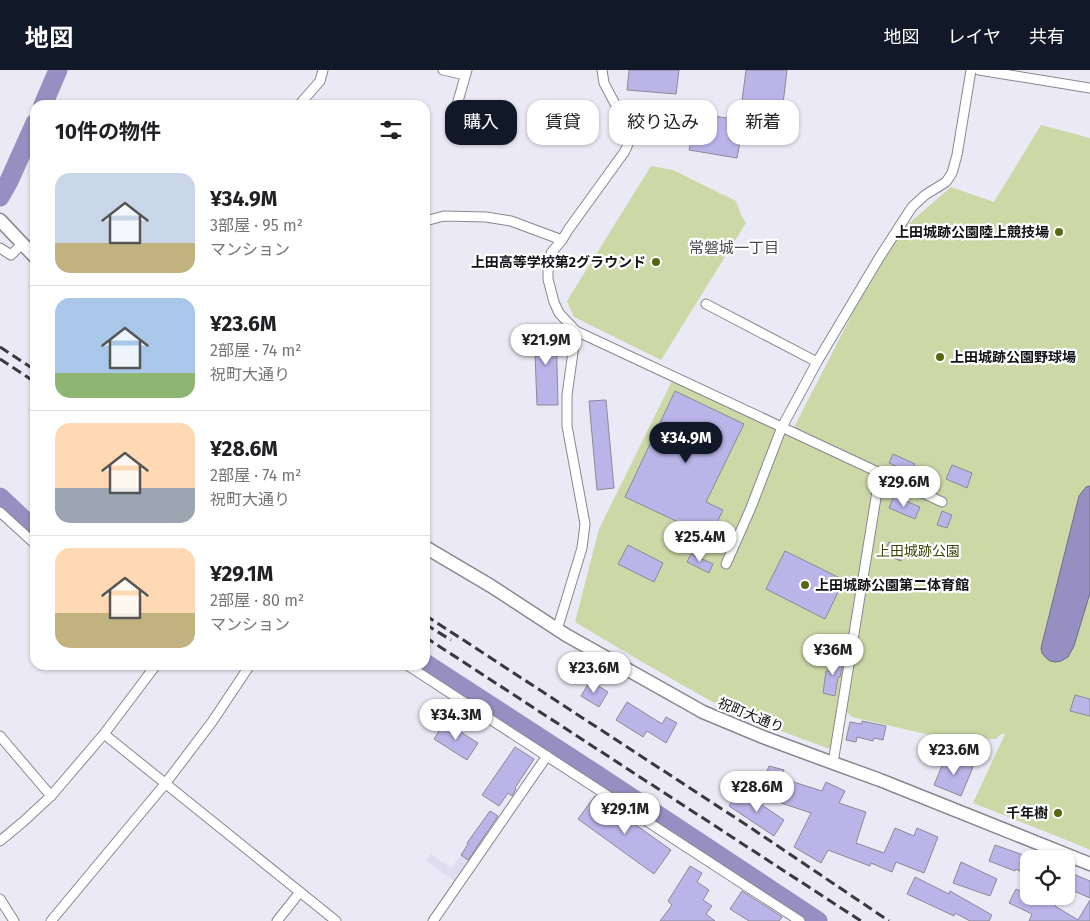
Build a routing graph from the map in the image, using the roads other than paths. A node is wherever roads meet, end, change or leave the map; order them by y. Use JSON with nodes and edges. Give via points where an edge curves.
{"nodes":[{"id":1,"x":323,"y":70,"type":"edge"},
{"id":2,"x":443,"y":70,"type":"edge"},
{"id":3,"x":602,"y":70,"type":"edge"},
{"id":4,"x":971,"y":70,"type":"edge"},
{"id":5,"x":979,"y":70,"type":"edge"},
{"id":6,"x":466,"y":73,"type":"edge"},
{"id":7,"x":1090,"y":88,"type":"edge"},
{"id":8,"x":303,"y":100,"type":"edge"},
{"id":9,"x":458,"y":100,"type":"edge"},
{"id":10,"x":0,"y":220,"type":"edge"},
{"id":11,"x":430,"y":220,"type":"edge"},
{"id":12,"x":562,"y":240,"type":"junction"},
{"id":13,"x":22,"y":244,"type":"junction"},
{"id":14,"x":0,"y":248,"type":"edge"},
{"id":15,"x":30,"y":252,"type":"edge"},
{"id":16,"x":706,"y":304,"type":"dead end"},
{"id":17,"x":576,"y":331,"type":"junction"},
{"id":18,"x":817,"y":362,"type":"junction"},
{"id":19,"x":782,"y":426,"type":"junction"},
{"id":20,"x":880,"y":473,"type":"junction"},
{"id":21,"x":942,"y":502,"type":"dead end"},
{"id":22,"x":0,"y":512,"type":"edge"},
{"id":23,"x":30,"y":539,"type":"edge"},
{"id":24,"x":430,"y":550,"type":"edge"},
{"id":25,"x":726,"y":564,"type":"dead end"},
{"id":26,"x":557,"y":630,"type":"junction"},
{"id":27,"x":152,"y":670,"type":"edge"},
{"id":28,"x":247,"y":670,"type":"edge"},
{"id":29,"x":416,"y":670,"type":"edge"},
{"id":30,"x":104,"y":734,"type":"junction"},
{"id":31,"x":0,"y":736,"type":"edge"},
{"id":32,"x":547,"y":756,"type":"junction"},
{"id":33,"x":833,"y":763,"type":"junction"},
{"id":34,"x":165,"y":784,"type":"junction"},
{"id":35,"x":51,"y":796,"type":"junction"},
{"id":36,"x":0,"y":841,"type":"edge"},
{"id":37,"x":1090,"y":864,"type":"edge"},
{"id":38,"x":300,"y":892,"type":"junction"},
{"id":39,"x":0,"y":899,"type":"edge"},
{"id":40,"x":14,"y":921,"type":"edge"},
{"id":41,"x":51,"y":921,"type":"edge"},
{"id":42,"x":276,"y":921,"type":"edge"},
{"id":43,"x":336,"y":921,"type":"edge"},
{"id":44,"x":433,"y":921,"type":"edge"},
{"id":45,"x":800,"y":921,"type":"edge"}],
"edges":[{"from":1,"to":8,"type":"street","via":[[320,81]]},
{"from":2,"to":6,"type":"street"},
{"from":3,"to":12,"type":"street","via":[[604,83],[630,132],[629,141],[626,152]]},
{"from":4,"to":18,"type":"street","via":[[952,173],[946,182],[912,207]]},
{"from":5,"to":7,"type":"street"},
{"from":6,"to":9,"type":"street"},
{"from":10,"to":13,"type":"street"},
{"from":11,"to":12,"type":"street","via":[[444,216],[486,217]]},
{"from":12,"to":17,"type":"street","via":[[551,253],[548,279],[554,302]]},
{"from":13,"to":14,"type":"street","via":[[11,255]]},
{"from":13,"to":15,"type":"street"},
{"from":16,"to":18,"type":"street"},
{"from":17,"to":19,"type":"street"},
{"from":17,"to":26,"type":"street","via":[[566,426],[585,524],[582,548]]},
{"from":18,"to":19,"type":"street"},
{"from":19,"to":20,"type":"street"},
{"from":19,"to":25,"type":"street"},
{"from":20,"to":21,"type":"street"},
{"from":20,"to":33,"type":"street"},
{"from":22,"to":23,"type":"street"},
{"from":24,"to":26,"type":"street","name":"祝町大通り"},
{"from":26,"to":33,"type":"street","name":"祝町大通り","via":[[703,712]]},
{"from":27,"to":30,"type":"street"},
{"from":28,"to":34,"type":"street"},
{"from":29,"to":32,"type":"street"},
{"from":30,"to":34,"type":"street"},
{"from":30,"to":35,"type":"street"},
{"from":31,"to":35,"type":"street"},
{"from":32,"to":44,"type":"street"},
{"from":32,"to":45,"type":"street"},
{"from":33,"to":37,"type":"street","name":"祝町大通り"},
{"from":34,"to":38,"type":"street"},
{"from":34,"to":41,"type":"street"},
{"from":35,"to":36,"type":"street"},
{"from":38,"to":42,"type":"street"},
{"from":38,"to":43,"type":"street"},
{"from":39,"to":40,"type":"street"}]}
